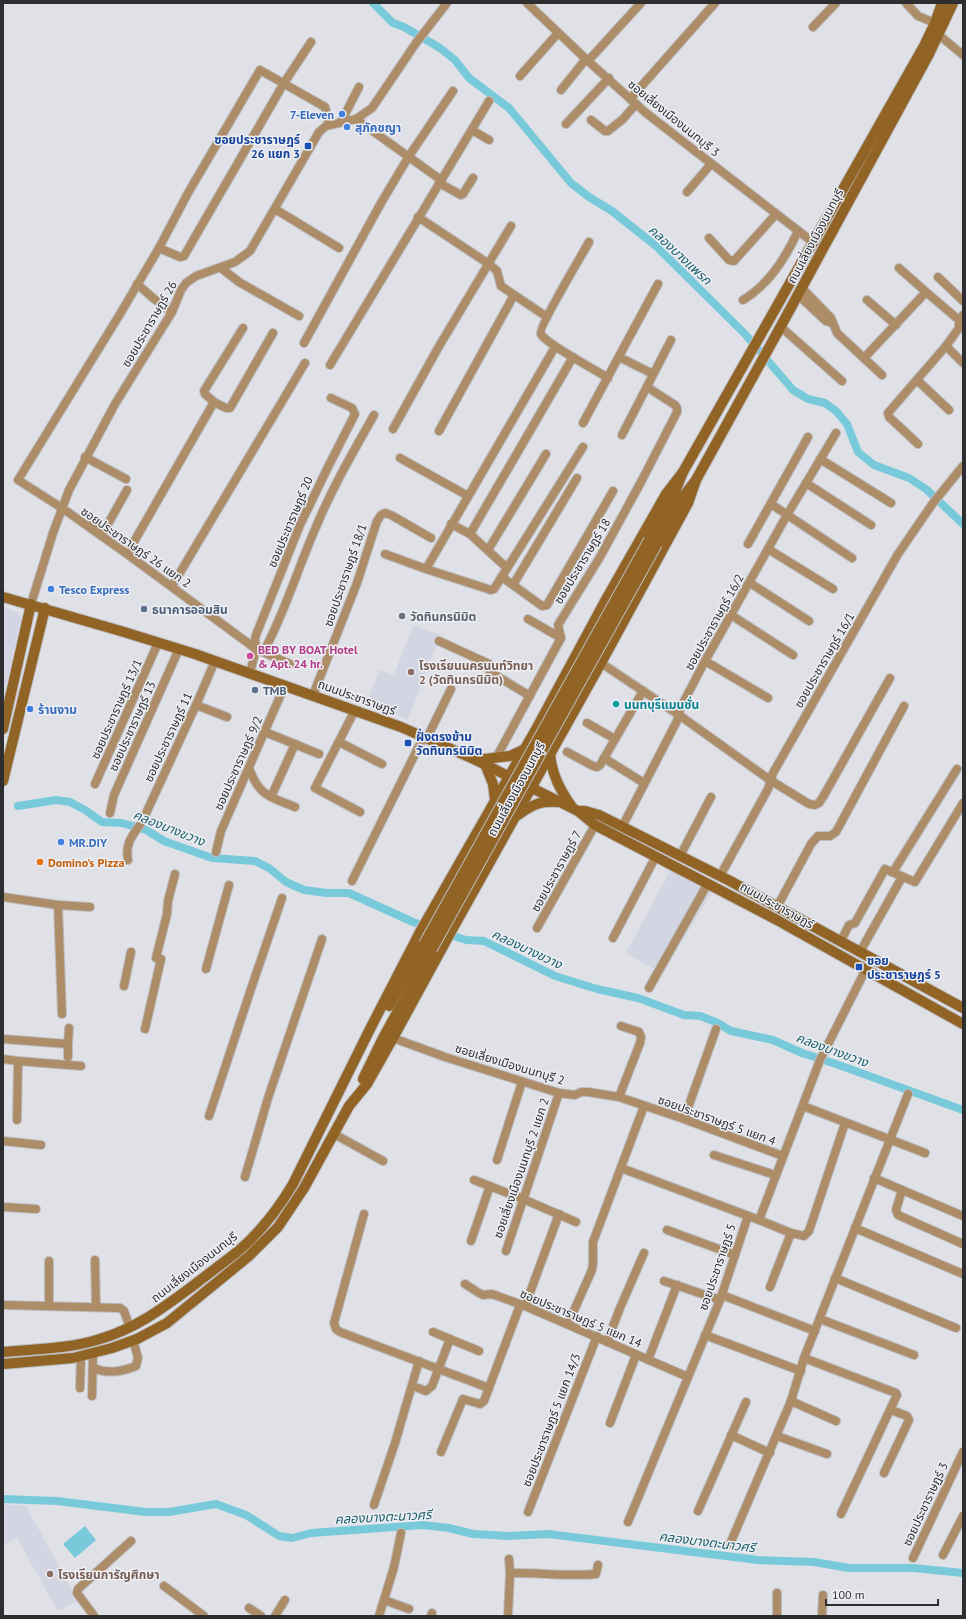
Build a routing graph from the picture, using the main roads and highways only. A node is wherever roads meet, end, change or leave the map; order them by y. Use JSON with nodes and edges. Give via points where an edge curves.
{"nodes":[{"id":1,"x":942,"y":3,"type":"edge"},
{"id":2,"x":953,"y":3,"type":"edge"},
{"id":3,"x":683,"y":472,"type":"junction"},
{"id":4,"x":696,"y":480,"type":"junction"},
{"id":5,"x":653,"y":542,"type":"junction"},
{"id":6,"x":3,"y":597,"type":"edge"},
{"id":7,"x":31,"y":604,"type":"junction"},
{"id":8,"x":45,"y":608,"type":"junction"},
{"id":9,"x":3,"y":729,"type":"edge"},
{"id":10,"x":535,"y":731,"type":"junction"},
{"id":11,"x":558,"y":741,"type":"junction"},
{"id":12,"x":524,"y":749,"type":"junction"},
{"id":13,"x":550,"y":754,"type":"junction"},
{"id":14,"x":481,"y":762,"type":"junction"},
{"id":15,"x":509,"y":776,"type":"junction"},
{"id":16,"x":3,"y":781,"type":"edge"},
{"id":17,"x":532,"y":788,"type":"junction"},
{"id":18,"x":495,"y":800,"type":"junction"},
{"id":19,"x":560,"y":802,"type":"junction"},
{"id":20,"x":576,"y":810,"type":"junction"},
{"id":21,"x":487,"y":816,"type":"junction"},
{"id":22,"x":516,"y":816,"type":"junction"},
{"id":23,"x":510,"y":826,"type":"junction"},
{"id":24,"x":428,"y":946,"type":"junction"},
{"id":25,"x":963,"y":1008,"type":"edge"},
{"id":26,"x":963,"y":1024,"type":"edge"},
{"id":27,"x":342,"y":1085,"type":"junction"},
{"id":28,"x":349,"y":1106,"type":"junction"},
{"id":29,"x":3,"y":1352,"type":"edge"},
{"id":30,"x":3,"y":1364,"type":"edge"}],
"edges":[{"from":1,"to":3,"type":"main road","name":"ถนนเลี่ยงเมืองนนทบุรี","via":[[935,23],[814,243]]},
{"from":2,"to":4,"type":"main road","name":"ถนนเลี่ยงเมืองนนทบุรี","via":[[939,34],[800,292]]},
{"from":3,"to":5,"type":"main road","name":"ถนนเลี่ยงเมืองนนทบุรี"},
{"from":3,"to":10,"type":"main road","name":"ถนนเลี่ยงเมืองนนทบุรี","via":[[666,494]]},
{"from":4,"to":5,"type":"main road","name":"ถนนเลี่ยงเมืองนนทบุรี"},
{"from":4,"to":11,"type":"main road","name":"ถนนเลี่ยงเมืองนนทบุรี","via":[[688,503]]},
{"from":5,"to":24,"type":"main road","name":"ถนนเลี่ยงเมืองนนทบุรี","bridge":true},
{"from":6,"to":7,"type":"main road","name":"ถนนประชาราษฎร์"},
{"from":7,"to":8,"type":"main road","name":"ถนนประชาราษฎร์"},
{"from":7,"to":9,"type":"main road"},
{"from":8,"to":14,"type":"main road","name":"ถนนประชาราษฎร์","via":[[285,685],[425,737]]},
{"from":8,"to":16,"type":"main road"},
{"from":10,"to":11,"type":"main road","via":[[535,740],[543,746],[551,746]]},
{"from":10,"to":12,"type":"main road","name":"ถนนเลี่ยงเมืองนนทบุรี"},
{"from":11,"to":13,"type":"main road","name":"ถนนเลี่ยงเมืองนนทบุรี"},
{"from":12,"to":14,"type":"main road","via":[[510,756]]},
{"from":12,"to":15,"type":"main road","name":"ถนนเลี่ยงเมืองนนทบุรี"},
{"from":13,"to":17,"type":"main road","name":"ถนนเลี่ยงเมืองนนทบุรี"},
{"from":13,"to":20,"type":"main road","via":[[554,778]]},
{"from":14,"to":15,"type":"main road","name":"ถนนประชาราษฎร์"},
{"from":14,"to":18,"type":"main road","via":[[493,784]]},
{"from":15,"to":17,"type":"main road","name":"ถนนประชาราษฎร์"},
{"from":15,"to":18,"type":"main road","name":"ถนนเลี่ยงเมืองนนทบุรี"},
{"from":17,"to":19,"type":"main road","name":"ถนนประชาราษฎร์"},
{"from":17,"to":22,"type":"main road","name":"ถนนเลี่ยงเมืองนนทบุรี"},
{"from":18,"to":21,"type":"main road","name":"ถนนเลี่ยงเมืองนนทบุรี"},
{"from":19,"to":20,"type":"main road","name":"ถนนประชาราษฎร์"},
{"from":19,"to":22,"type":"main road","via":[[535,804]]},
{"from":20,"to":25,"type":"main road","name":"ถนนประชาราษฎร์","via":[[592,812],[720,876]]},
{"from":20,"to":26,"type":"main road","name":"ถนนประชาราษฎร์","via":[[595,825],[777,920]]},
{"from":21,"to":23,"type":"main road","via":[[496,810],[505,811],[511,817]]},
{"from":21,"to":27,"type":"main road","name":"ถนนเลี่ยงเมืองนนทบุรี","via":[[420,932]]},
{"from":22,"to":23,"type":"main road","name":"ถนนเลี่ยงเมืองนนทบุรี"},
{"from":23,"to":28,"type":"main road","name":"ถนนเลี่ยงเมืองนนทบุรี","via":[[394,1038],[367,1084]]},
{"from":24,"to":27,"type":"main road","name":"ถนนเลี่ยงเมืองนนทบุรี"},
{"from":24,"to":28,"type":"main road","name":"ถนนเลี่ยงเมืองนนทบุรี"},
{"from":27,"to":29,"type":"main road","name":"ถนนเลี่ยงเมืองนนทบุรี","via":[[282,1203],[238,1251],[154,1315],[130,1328],[98,1340]]},
{"from":28,"to":30,"type":"main road","name":"ถนนเลี่ยงเมืองนนทบุรี","via":[[292,1208],[278,1227],[249,1256],[167,1323],[133,1340],[93,1353],[73,1358]]}]}
